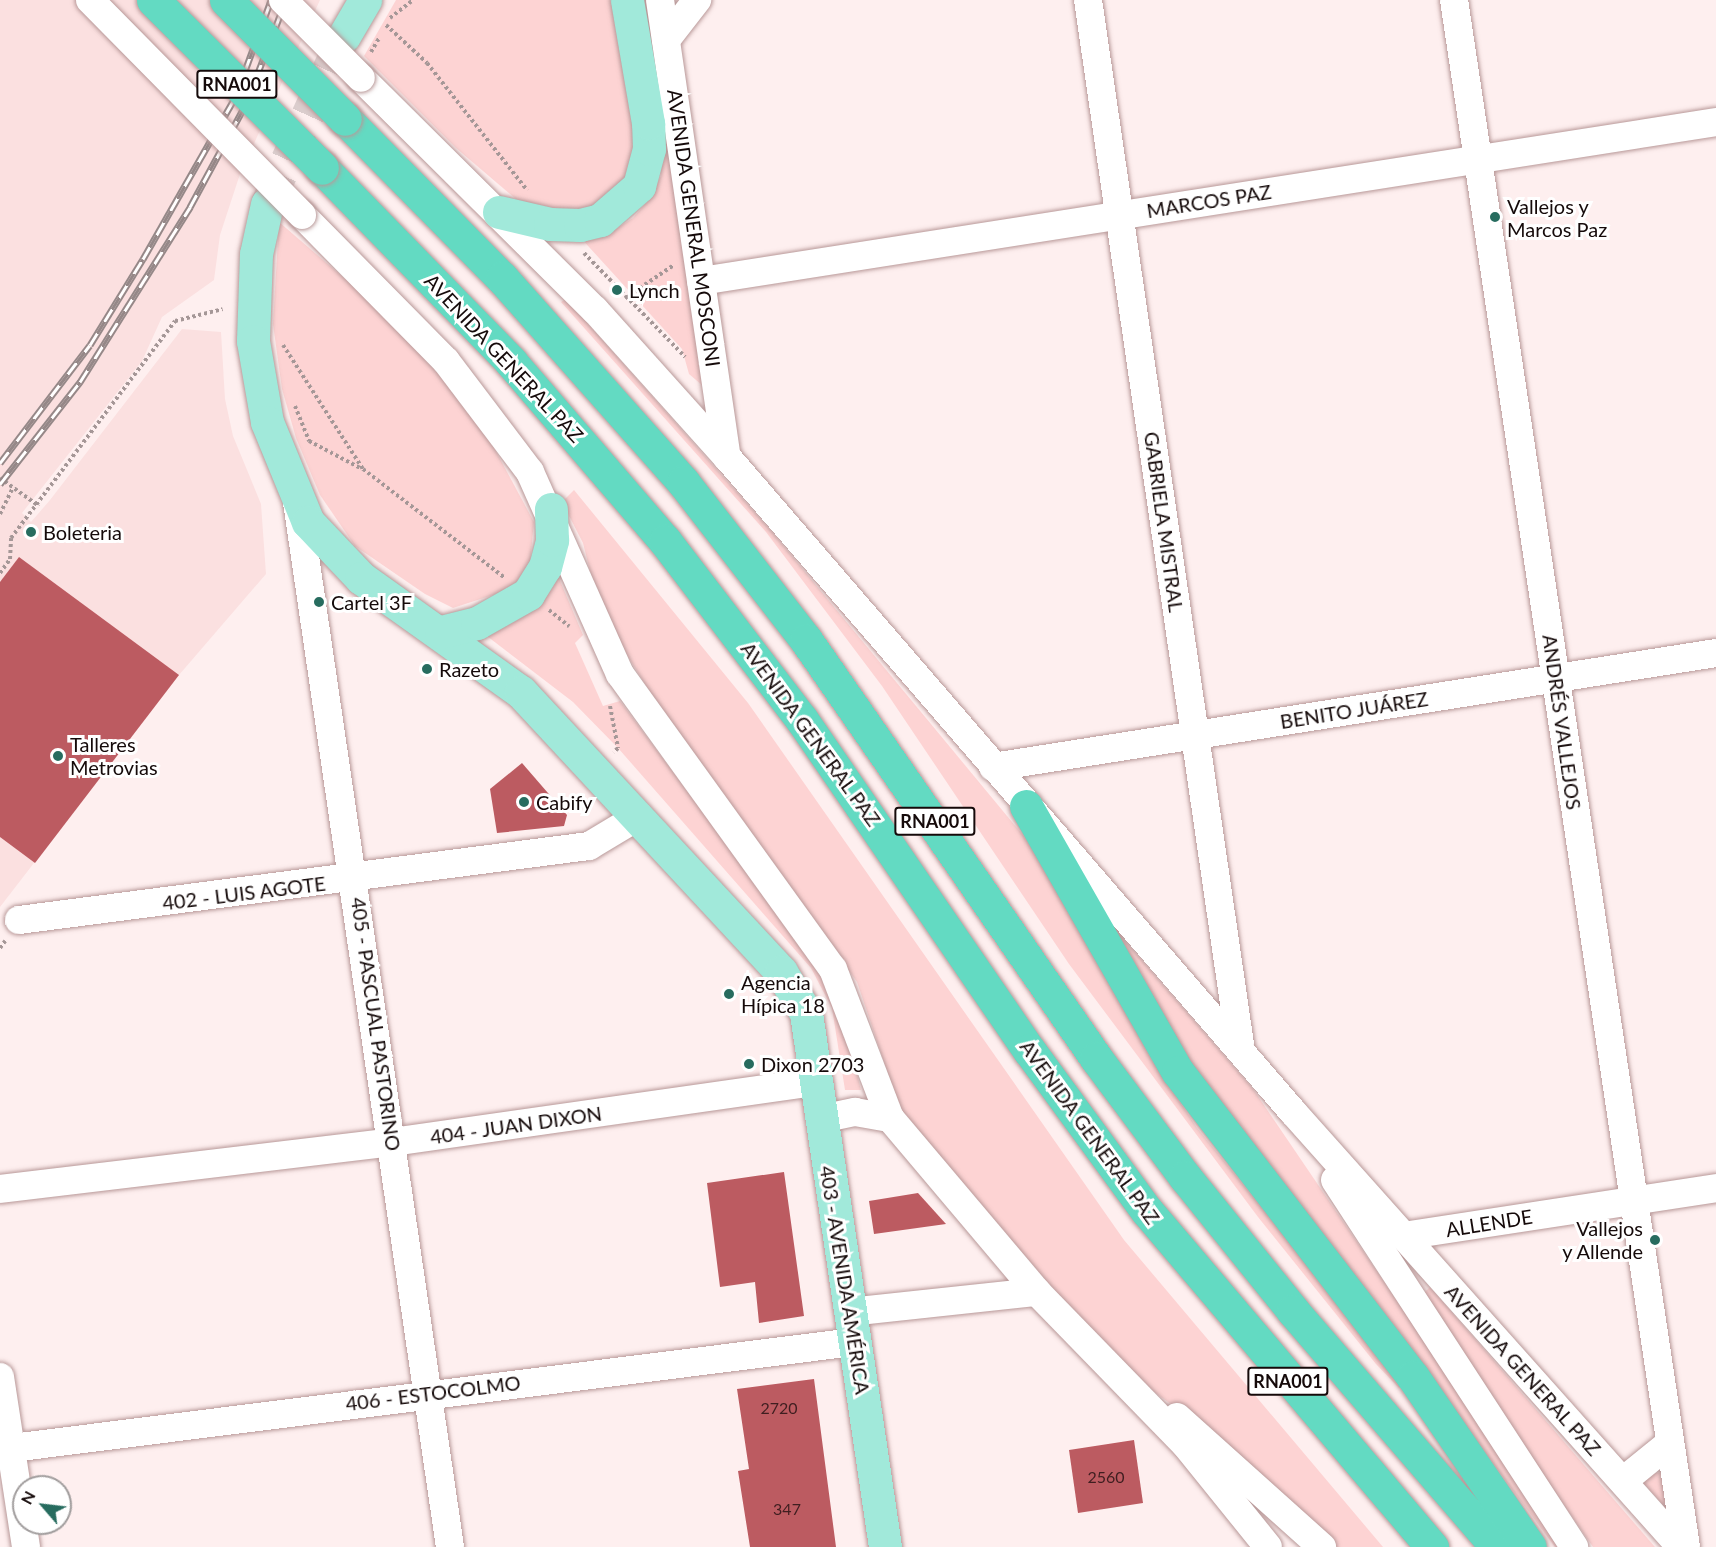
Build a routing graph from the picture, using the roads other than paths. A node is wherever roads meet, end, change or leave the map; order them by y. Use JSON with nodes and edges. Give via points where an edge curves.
{"nodes":[{"id":1,"x":90,"y":0,"type":"edge"},
{"id":2,"x":153,"y":0,"type":"edge"},
{"id":3,"x":225,"y":0,"type":"edge"},
{"id":4,"x":283,"y":0,"type":"edge"},
{"id":5,"x":627,"y":0,"type":"edge"},
{"id":6,"x":660,"y":0,"type":"edge"},
{"id":7,"x":697,"y":0,"type":"edge"},
{"id":8,"x":1088,"y":0,"type":"edge"},
{"id":9,"x":1454,"y":0,"type":"edge"},
{"id":10,"x":666,"y":40,"type":"junction"},
{"id":11,"x":1716,"y":122,"type":"edge"},
{"id":12,"x":1478,"y":160,"type":"junction"},
{"id":13,"x":267,"y":204,"type":"tunnel mouth"},
{"id":14,"x":499,"y":212,"type":"junction"},
{"id":15,"x":1120,"y":214,"type":"junction"},
{"id":16,"x":701,"y":281,"type":"junction"},
{"id":17,"x":727,"y":456,"type":"junction"},
{"id":18,"x":297,"y":502,"type":"junction"},
{"id":19,"x":551,"y":509,"type":"junction"},
{"id":20,"x":441,"y":632,"type":"junction"},
{"id":21,"x":1716,"y":653,"type":"edge"},
{"id":22,"x":1556,"y":679,"type":"junction"},
{"id":23,"x":1194,"y":735,"type":"junction"},
{"id":24,"x":993,"y":767,"type":"junction"},
{"id":25,"x":1026,"y":806,"type":"junction"},
{"id":26,"x":639,"y":816,"type":"junction"},
{"id":27,"x":355,"y":879,"type":"junction"},
{"id":28,"x":18,"y":920,"type":"dead end"},
{"id":29,"x":1240,"y":1045,"type":"junction"},
{"id":30,"x":817,"y":1082,"type":"junction"},
{"id":31,"x":1293,"y":1112,"type":"junction"},
{"id":32,"x":890,"y":1118,"type":"junction"},
{"id":33,"x":820,"y":1119,"type":"junction"},
{"id":34,"x":393,"y":1142,"type":"junction"},
{"id":35,"x":1716,"y":1188,"type":"edge"},
{"id":36,"x":0,"y":1189,"type":"edge"},
{"id":37,"x":1634,"y":1200,"type":"junction"},
{"id":38,"x":1403,"y":1236,"type":"junction"},
{"id":39,"x":1036,"y":1292,"type":"junction"},
{"id":40,"x":852,"y":1327,"type":"junction"},
{"id":41,"x":1098,"y":1359,"type":"junction"},
{"id":42,"x":0,"y":1377,"type":"edge"},
{"id":43,"x":427,"y":1393,"type":"junction"},
{"id":44,"x":1670,"y":1443,"type":"junction"},
{"id":45,"x":12,"y":1448,"type":"junction"},
{"id":46,"x":1623,"y":1481,"type":"junction"},
{"id":47,"x":26,"y":1547,"type":"edge"},
{"id":48,"x":450,"y":1547,"type":"edge"},
{"id":49,"x":885,"y":1547,"type":"edge"},
{"id":50,"x":1268,"y":1547,"type":"edge"},
{"id":51,"x":1322,"y":1547,"type":"edge"},
{"id":52,"x":1432,"y":1547,"type":"edge"},
{"id":53,"x":1497,"y":1547,"type":"edge"},
{"id":54,"x":1530,"y":1547,"type":"edge"},
{"id":55,"x":1574,"y":1547,"type":"edge"},
{"id":56,"x":1684,"y":1547,"type":"edge"}],
"edges":[{"from":1,"to":19,"type":"street","bridge":true,"via":[[446,361],[509,442]]},
{"from":2,"to":52,"type":"highway","name":"AVENIDA GENERAL PAZ","number":"RNA001","bridge":true,"via":[[511,362],[665,541],[802,720],[1029,1050],[1141,1203],[1238,1323]]},
{"from":3,"to":53,"type":"highway","number":"RNA001","bridge":true,"via":[[502,278],[690,491],[806,640],[1096,1058],[1185,1177],[1293,1311]]},
{"from":4,"to":14,"type":"street","name":"AVENIDA GENERAL PAZ","bridge":true},
{"from":5,"to":14,"type":"main road","via":[[648,123],[647,160],[639,186],[600,220],[580,225],[550,224]]},
{"from":6,"to":10,"type":"street","name":"AVENIDA GENERAL MOSCONI"},
{"from":7,"to":10,"type":"street"},
{"from":8,"to":15,"type":"street","name":"GABRIELA MISTRAL"},
{"from":9,"to":12,"type":"street","name":"ANDRÉS VALLEJOS"},
{"from":10,"to":16,"type":"street","name":"AVENIDA GENERAL MOSCONI"},
{"from":11,"to":12,"type":"street","name":"MARCOS PAZ"},
{"from":12,"to":15,"type":"street","name":"MARCOS PAZ"},
{"from":12,"to":22,"type":"street","name":"ANDRÉS VALLEJOS"},
{"from":13,"to":18,"type":"main road","via":[[256,254],[253,341],[267,422]]},
{"from":14,"to":17,"type":"street","name":"AVENIDA GENERAL PAZ"},
{"from":15,"to":16,"type":"street","name":"MARCOS PAZ"},
{"from":15,"to":23,"type":"street","name":"GABRIELA MISTRAL"},
{"from":16,"to":17,"type":"street","name":"AVENIDA GENERAL MOSCONI"},
{"from":17,"to":24,"type":"street","name":"AVENIDA GENERAL PAZ"},
{"from":18,"to":20,"type":"main road","via":[[333,551],[361,578]]},
{"from":18,"to":27,"type":"street","name":"405 - PASCUAL PASTORINO"},
{"from":19,"to":20,"type":"main road","via":[[552,540],[546,567],[528,594],[477,622]]},
{"from":19,"to":32,"type":"street","via":[[592,620],[620,674],[833,969]]},
{"from":20,"to":26,"type":"main road","via":[[521,692]]},
{"from":21,"to":22,"type":"street","name":"BENITO JUÁREZ"},
{"from":22,"to":23,"type":"street","name":"BENITO JUÁREZ"},
{"from":22,"to":37,"type":"street","name":"ANDRÉS VALLEJOS"},
{"from":23,"to":24,"type":"street","name":"BENITO JUÁREZ"},
{"from":23,"to":29,"type":"street","name":"GABRIELA MISTRAL"},
{"from":24,"to":25,"type":"street","name":"AVENIDA GENERAL PAZ"},
{"from":25,"to":29,"type":"street","name":"AVENIDA GENERAL PAZ"},
{"from":25,"to":54,"type":"highway","via":[[1178,1072],[1413,1377]]},
{"from":26,"to":27,"type":"street","name":"402 - LUIS AGOTE","via":[[589,846]]},
{"from":26,"to":30,"type":"main road","name":"403 - AVENIDA AMÉRICA","via":[[781,972],[806,1013]]},
{"from":27,"to":28,"type":"street","name":"402 - LUIS AGOTE"},
{"from":27,"to":34,"type":"street","name":"405 - PASCUAL PASTORINO"},
{"from":29,"to":31,"type":"street","name":"AVENIDA GENERAL PAZ"},
{"from":30,"to":33,"type":"main road","name":"403 - AVENIDA AMÉRICA"},
{"from":30,"to":34,"type":"street","name":"404 - JUAN DIXON"},
{"from":31,"to":38,"type":"street","name":"AVENIDA GENERAL PAZ"},
{"from":31,"to":55,"type":"street","name":"AVENIDA GENERAL PAZ","via":[[1422,1319]]},
{"from":32,"to":33,"type":"street","via":[[855,1112]]},
{"from":32,"to":39,"type":"street"},
{"from":33,"to":40,"type":"main road","name":"403 - AVENIDA AMÉRICA"},
{"from":34,"to":36,"type":"street","name":"404 - JUAN DIXON"},
{"from":34,"to":43,"type":"street","name":"405 - PASCUAL PASTORINO"},
{"from":35,"to":37,"type":"street","name":"ALLENDE"},
{"from":37,"to":38,"type":"street","name":"ALLENDE"},
{"from":37,"to":44,"type":"street","name":"ANDRÉS VALLEJOS"},
{"from":38,"to":46,"type":"street","name":"AVENIDA GENERAL PAZ"},
{"from":39,"to":40,"type":"street","name":"406 - ESTOCOLMO"},
{"from":39,"to":41,"type":"street"},
{"from":40,"to":43,"type":"street","name":"406 - ESTOCOLMO"},
{"from":40,"to":49,"type":"main road","name":"403 - AVENIDA AMÉRICA"},
{"from":41,"to":50,"type":"street","via":[[1185,1444]]},
{"from":41,"to":51,"type":"street","via":[[1209,1441]]},
{"from":42,"to":45,"type":"street"},
{"from":43,"to":45,"type":"street","name":"406 - ESTOCOLMO"},
{"from":43,"to":48,"type":"street","name":"405 - PASCUAL PASTORINO"},
{"from":44,"to":46,"type":"street"},
{"from":44,"to":56,"type":"street","name":"ANDRÉS VALLEJOS"},
{"from":45,"to":47,"type":"street"},
{"from":46,"to":56,"type":"street","name":"AVENIDA GENERAL PAZ"}]}
